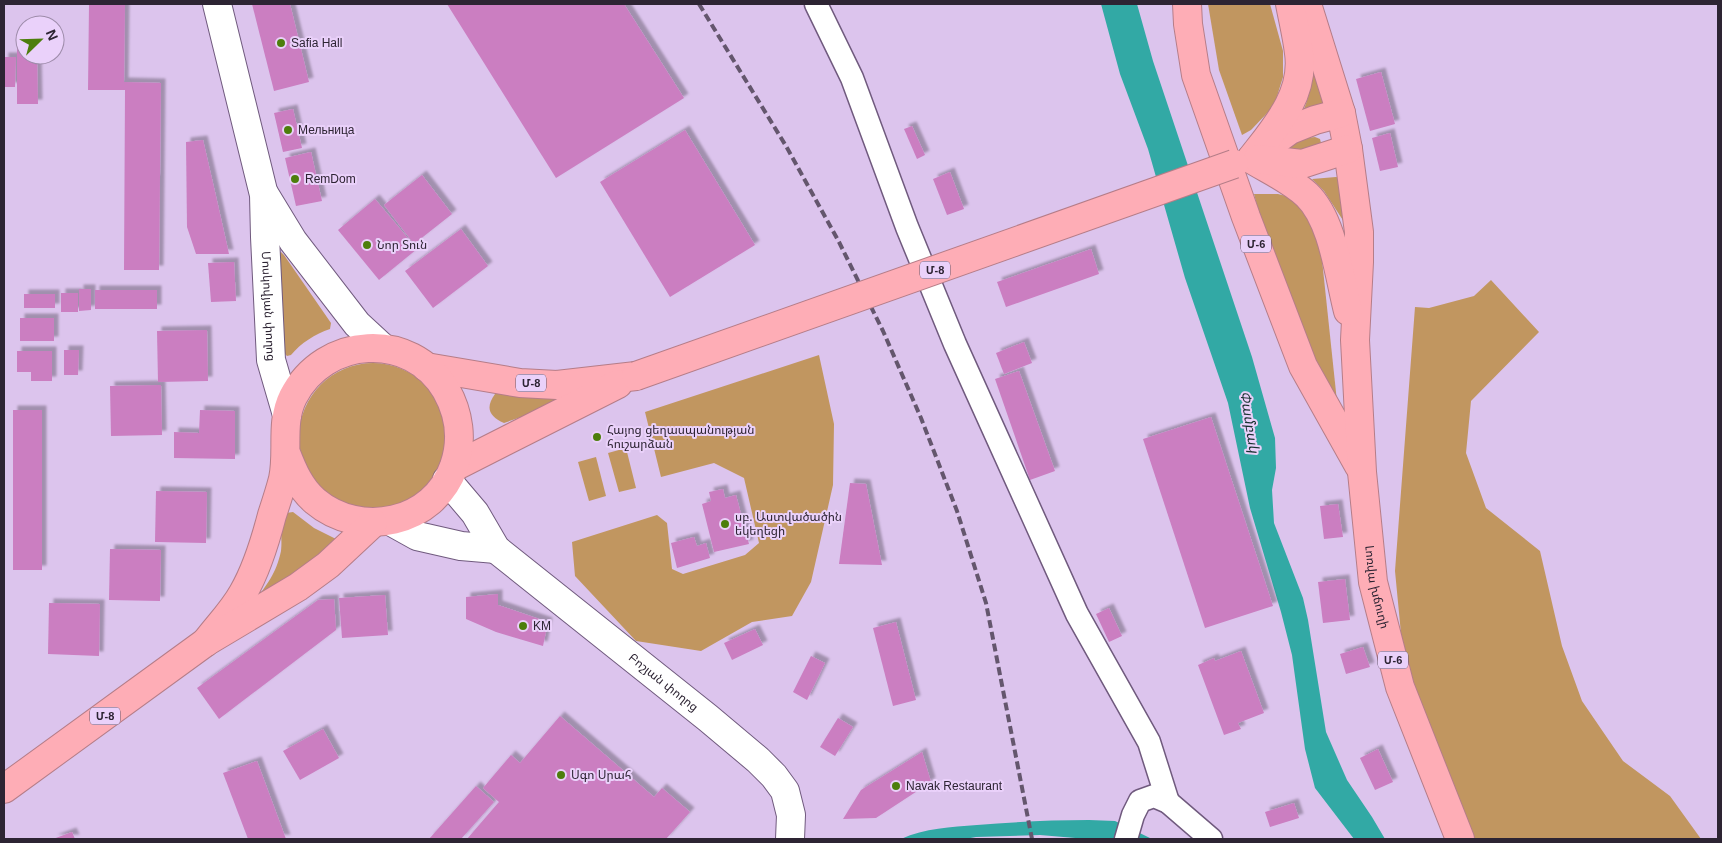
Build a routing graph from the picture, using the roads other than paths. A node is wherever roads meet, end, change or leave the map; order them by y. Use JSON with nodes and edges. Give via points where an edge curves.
{"nodes":[{"id":1,"x":217,"y":4,"type":"edge"},
{"id":2,"x":816,"y":4,"type":"edge"},
{"id":3,"x":1187,"y":4,"type":"edge"},
{"id":4,"x":1290,"y":4,"type":"edge"},
{"id":5,"x":1307,"y":4,"type":"edge"},
{"id":6,"x":1341,"y":113,"type":"junction"},
{"id":7,"x":1348,"y":149,"type":"junction"},
{"id":8,"x":1243,"y":161,"type":"junction"},
{"id":9,"x":264,"y":195,"type":"junction"},
{"id":10,"x":1355,"y":340,"type":"junction"},
{"id":11,"x":382,"y":348,"type":"junction"},
{"id":12,"x":426,"y":367,"type":"junction"},
{"id":13,"x":636,"y":376,"type":"junction"},
{"id":14,"x":287,"y":415,"type":"junction"},
{"id":15,"x":286,"y":453,"type":"junction"},
{"id":16,"x":1362,"y":472,"type":"junction"},
{"id":17,"x":450,"y":473,"type":"junction"},
{"id":18,"x":382,"y":522,"type":"junction"},
{"id":19,"x":496,"y":549,"type":"junction"},
{"id":20,"x":206,"y":642,"type":"junction"},
{"id":21,"x":4,"y":789,"type":"edge"},
{"id":22,"x":1168,"y":802,"type":"junction"},
{"id":23,"x":1128,"y":831,"type":"edge"},
{"id":24,"x":790,"y":839,"type":"edge"},
{"id":25,"x":1210,"y":839,"type":"edge"},
{"id":26,"x":1460,"y":839,"type":"edge"}],
"edges":[{"from":1,"to":9,"type":"street","name":"Մոսկովյան փողոց"},
{"from":2,"to":22,"type":"street","via":[[852,78],[907,227],[955,344],[1077,614],[1149,742]]},
{"from":3,"to":16,"type":"highway","name":"Մ-6","number":"Մ-6","via":[[1196,75],[1262,260],[1303,366]]},
{"from":4,"to":8,"type":"highway","via":[[1300,54],[1293,98],[1284,115]]},
{"from":5,"to":6,"type":"highway","number":"Մ-6"},
{"from":6,"to":7,"type":"highway","number":"Մ-6"},
{"from":6,"to":8,"type":"highway","number":"Մ-8","via":[[1290,130]]},
{"from":7,"to":8,"type":"highway","number":"Մ-8","via":[[1302,164]]},
{"from":7,"to":10,"type":"highway","number":"Մ-6","via":[[1359,232]]},
{"from":8,"to":10,"type":"highway","number":"Մ-6","via":[[1306,194],[1324,218]]},
{"from":8,"to":13,"type":"highway","number":"Մ-8","bridge":true},
{"from":9,"to":11,"type":"street","name":"Մոսկովյան փողոց","via":[[316,271],[357,324]]},
{"from":9,"to":14,"type":"street","name":"Մոսկովյան փողոց","via":[[271,360]]},
{"from":10,"to":16,"type":"highway","number":"Մ-6"},
{"from":11,"to":12,"type":"highway","via":[[413,358]]},
{"from":11,"to":14,"type":"highway","via":[[346,351],[330,358],[302,382]]},
{"from":12,"to":13,"type":"highway","number":"Մ-8","via":[[520,383],[557,385]]},
{"from":12,"to":17,"type":"highway","via":[[442,382],[453,402],[458,423],[459,445]]},
{"from":13,"to":17,"type":"highway","number":"Մ-8"},
{"from":14,"to":15,"type":"highway"},
{"from":15,"to":18,"type":"highway","via":[[303,488],[327,510],[357,522]]},
{"from":15,"to":20,"type":"highway","number":"Մ-8","via":[[283,478],[260,558],[243,594]]},
{"from":16,"to":26,"type":"highway","name":"Լոռվա խճուղի","number":"Մ-6","via":[[1373,582],[1400,687]]},
{"from":17,"to":18,"type":"highway","via":[[438,492],[424,505],[408,515]]},
{"from":17,"to":19,"type":"street","name":"Բոշյան փողոց"},
{"from":18,"to":19,"type":"street","via":[[417,536],[461,546]]},
{"from":18,"to":20,"type":"highway","number":"Մ-8","via":[[298,587]]},
{"from":19,"to":24,"type":"street","name":"Բոշյան փողոց","via":[[758,760],[785,791],[791,815]]},
{"from":20,"to":21,"type":"highway","number":"Մ-8"},
{"from":22,"to":23,"type":"street","via":[[1154,796],[1140,801]]},
{"from":22,"to":25,"type":"street"}]}
